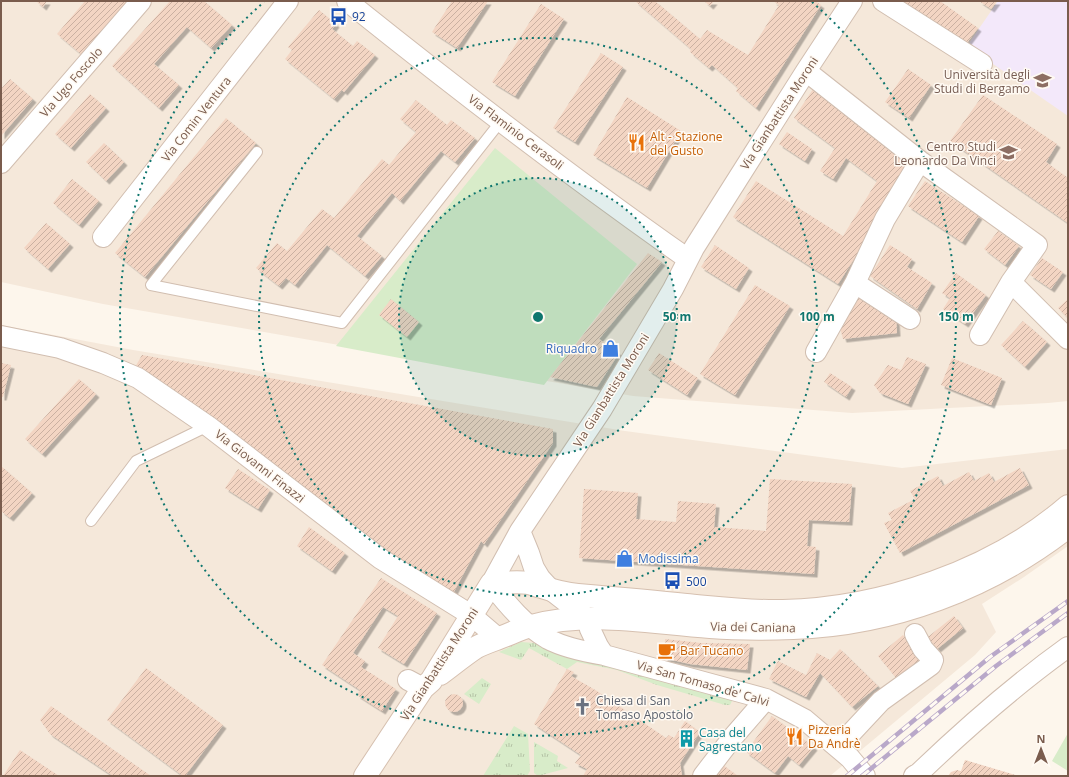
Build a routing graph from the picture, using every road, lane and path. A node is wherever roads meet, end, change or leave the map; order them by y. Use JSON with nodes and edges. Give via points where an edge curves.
{"nodes":[{"id":1,"x":141,"y":1,"type":"edge"},
{"id":2,"x":288,"y":1,"type":"edge"},
{"id":3,"x":347,"y":1,"type":"edge"},
{"id":4,"x":852,"y":1,"type":"edge"},
{"id":5,"x":883,"y":1,"type":"edge"},
{"id":6,"x":982,"y":64,"type":"dead end"},
{"id":7,"x":806,"y":71,"type":"junction"},
{"id":8,"x":501,"y":121,"type":"junction"},
{"id":9,"x":257,"y":152,"type":"dead end"},
{"id":10,"x":920,"y":160,"type":"junction"},
{"id":11,"x":1,"y":163,"type":"edge"},
{"id":12,"x":103,"y":237,"type":"dead end"},
{"id":13,"x":688,"y":259,"type":"junction"},
{"id":14,"x":1011,"y":282,"type":"junction"},
{"id":15,"x":855,"y":283,"type":"junction"},
{"id":16,"x":910,"y":319,"type":"dead end"},
{"id":17,"x":980,"y":335,"type":"dead end"},
{"id":18,"x":1,"y":336,"type":"edge"},
{"id":19,"x":1068,"y":339,"type":"edge"},
{"id":20,"x":816,"y":352,"type":"dead end"},
{"id":21,"x":208,"y":426,"type":"junction"},
{"id":22,"x":1068,"y":506,"type":"edge"},
{"id":23,"x":91,"y":521,"type":"dead end"},
{"id":24,"x":1068,"y":527,"type":"edge"},
{"id":25,"x":520,"y":531,"type":"junction"},
{"id":26,"x":492,"y":584,"type":"junction"},
{"id":27,"x":551,"y":590,"type":"junction"},
{"id":28,"x":472,"y":615,"type":"junction"},
{"id":29,"x":588,"y":618,"type":"junction"},
{"id":30,"x":530,"y":626,"type":"junction"},
{"id":31,"x":915,"y":634,"type":"dead end"},
{"id":32,"x":498,"y":638,"type":"junction"},
{"id":33,"x":1068,"y":647,"type":"edge"},
{"id":34,"x":604,"y":655,"type":"junction"},
{"id":35,"x":421,"y":683,"type":"junction"},
{"id":36,"x":766,"y":699,"type":"junction"},
{"id":37,"x":838,"y":747,"type":"junction"},
{"id":38,"x":366,"y":776,"type":"edge"},
{"id":39,"x":703,"y":776,"type":"edge"},
{"id":40,"x":866,"y":776,"type":"edge"},
{"id":41,"x":914,"y":776,"type":"edge"}],
"edges":[{"from":1,"to":11,"type":"street","name":"Via Ugo Foscolo"},
{"from":2,"to":12,"type":"street","name":"Via Comin Ventura"},
{"from":3,"to":8,"type":"street","name":"Via Flaminio Cerasoli"},
{"from":4,"to":7,"type":"street","name":"Via Gianbattista Moroni"},
{"from":5,"to":6,"type":"street"},
{"from":7,"to":10,"type":"street"},
{"from":7,"to":13,"type":"street","name":"Via Gianbattista Moroni"},
{"from":8,"to":9,"type":"lane","via":[[342,323],[151,285]]},
{"from":8,"to":13,"type":"street","name":"Via Flaminio Cerasoli"},
{"from":10,"to":14,"type":"street","via":[[1037,245]]},
{"from":10,"to":15,"type":"street","via":[[885,219]]},
{"from":13,"to":25,"type":"street","name":"Via Gianbattista Moroni","via":[[602,409]]},
{"from":14,"to":17,"type":"street"},
{"from":14,"to":19,"type":"street"},
{"from":15,"to":16,"type":"street"},
{"from":15,"to":20,"type":"street"},
{"from":18,"to":21,"type":"street","name":"Via Giovanni Finazzi","via":[[60,348],[138,378]]},
{"from":21,"to":23,"type":"lane","via":[[136,461]]},
{"from":21,"to":28,"type":"street","name":"Via Giovanni Finazzi","via":[[381,559]]},
{"from":22,"to":27,"type":"main road","name":"Via dei Caniana","via":[[1031,534],[966,569],[899,594],[859,604],[817,609],[746,611],[569,594]]},
{"from":24,"to":29,"type":"main road","name":"Via dei Caniana","via":[[1020,560],[959,592],[880,616],[821,627],[791,628],[710,627],[618,618]]},
{"from":25,"to":26,"type":"street","name":"Via Gianbattista Moroni"},
{"from":25,"to":27,"type":"street","via":[[534,568]]},
{"from":26,"to":27,"type":"main road","name":"Via dei Caniana","via":[[528,583]]},
{"from":26,"to":28,"type":"main road","name":"Via Gianbattista Moroni"},
{"from":26,"to":30,"type":"street","name":"Via San Tomaso de' Calvi","via":[[507,604]]},
{"from":27,"to":29,"type":"street"},
{"from":28,"to":32,"type":"street","name":"Via Giovanni Finazzi"},
{"from":28,"to":35,"type":"main road","name":"Via Gianbattista Moroni"},
{"from":29,"to":30,"type":"main road","name":"Via dei Caniana"},
{"from":29,"to":34,"type":"street","via":[[590,629]]},
{"from":30,"to":32,"type":"main road","name":"Via dei Caniana"},
{"from":30,"to":34,"type":"street","name":"Via San Tomaso de' Calvi","via":[[549,639],[583,651]]},
{"from":31,"to":37,"type":"street","via":[[933,660],[932,665],[881,701]]},
{"from":32,"to":35,"type":"main road","name":"Via dei Caniana","via":[[476,648]]},
{"from":33,"to":41,"type":"street","via":[[1032,673]]},
{"from":34,"to":36,"type":"street","name":"Via San Tomaso de' Calvi"},
{"from":35,"to":38,"type":"main road","name":"Via Gianbattista Moroni"},
{"from":36,"to":37,"type":"street","name":"Via San Tomaso de' Calvi","via":[[804,719]]},
{"from":36,"to":39,"type":"street"},
{"from":37,"to":40,"type":"street","name":"Via San Tomaso de' Calvi"}]}
